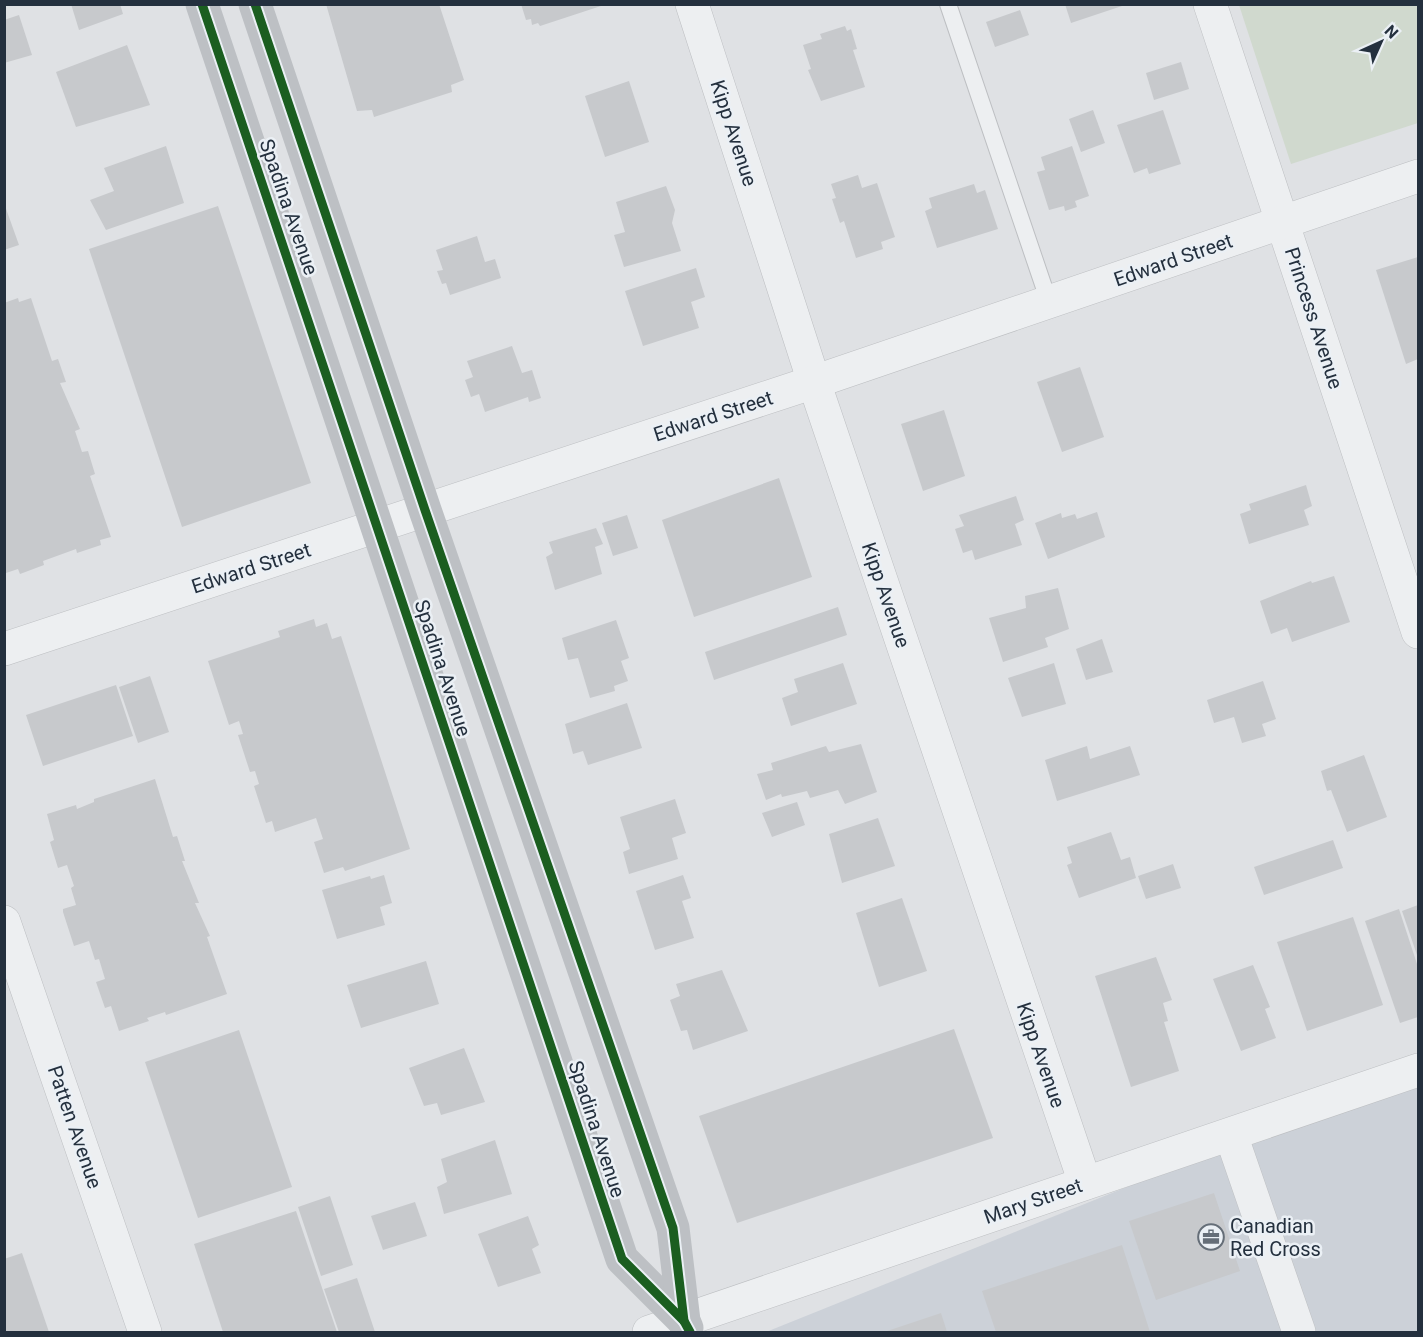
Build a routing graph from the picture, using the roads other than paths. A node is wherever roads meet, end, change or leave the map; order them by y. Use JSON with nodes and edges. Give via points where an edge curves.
{"nodes":[{"id":1,"x":202,"y":4,"type":"edge"},
{"id":2,"x":255,"y":4,"type":"edge"},
{"id":3,"x":692,"y":4,"type":"edge"},
{"id":4,"x":948,"y":4,"type":"edge"},
{"id":5,"x":1210,"y":4,"type":"edge"},
{"id":6,"x":1419,"y":176,"type":"edge"},
{"id":7,"x":1282,"y":223,"type":"junction"},
{"id":8,"x":1049,"y":302,"type":"junction"},
{"id":9,"x":814,"y":382,"type":"junction"},
{"id":10,"x":425,"y":510,"type":"junction"},
{"id":11,"x":377,"y":526,"type":"junction"},
{"id":12,"x":1419,"y":632,"type":"edge"},
{"id":13,"x":4,"y":649,"type":"edge"},
{"id":14,"x":4,"y":922,"type":"edge"},
{"id":15,"x":1419,"y":1070,"type":"edge"},
{"id":16,"x":1231,"y":1135,"type":"junction"},
{"id":17,"x":1085,"y":1183,"type":"junction"},
{"id":18,"x":687,"y":1327,"type":"edge"},
{"id":19,"x":145,"y":1332,"type":"edge"},
{"id":20,"x":649,"y":1332,"type":"edge"},
{"id":21,"x":1299,"y":1332,"type":"edge"}],
"edges":[{"from":1,"to":11,"type":"street","name":"Spadina Avenue"},
{"from":2,"to":10,"type":"street","name":"Spadina Avenue"},
{"from":3,"to":9,"type":"street","name":"Kipp Avenue"},
{"from":4,"to":8,"type":"lane"},
{"from":5,"to":7,"type":"street","name":"Princess Avenue"},
{"from":6,"to":7,"type":"street","name":"Edward Street"},
{"from":7,"to":8,"type":"street","name":"Edward Street"},
{"from":7,"to":12,"type":"street","name":"Princess Avenue"},
{"from":8,"to":9,"type":"street","name":"Edward Street"},
{"from":9,"to":10,"type":"street","name":"Edward Street"},
{"from":9,"to":17,"type":"street","name":"Kipp Avenue"},
{"from":10,"to":11,"type":"street","name":"Edward Street"},
{"from":10,"to":18,"type":"street","name":"Spadina Avenue","via":[[673,1228]]},
{"from":11,"to":13,"type":"street","name":"Edward Street"},
{"from":11,"to":18,"type":"street","name":"Spadina Avenue","via":[[622,1259]]},
{"from":14,"to":19,"type":"street","name":"Patten Avenue"},
{"from":15,"to":16,"type":"street","name":"Mary Street"},
{"from":16,"to":17,"type":"street","name":"Mary Street"},
{"from":16,"to":21,"type":"street"},
{"from":17,"to":18,"type":"street","name":"Mary Street"},
{"from":18,"to":20,"type":"street","name":"Mary Street"}]}
